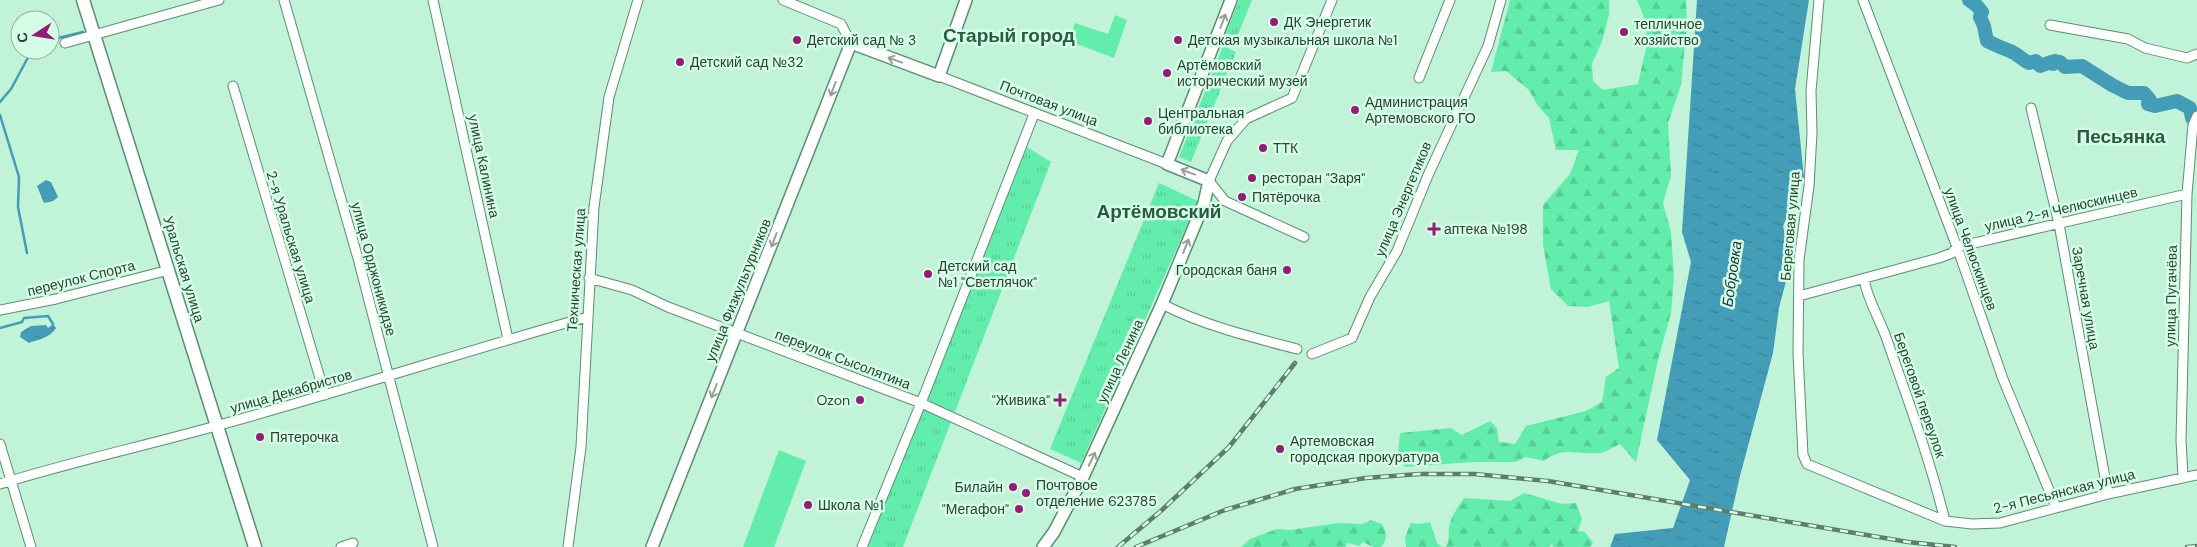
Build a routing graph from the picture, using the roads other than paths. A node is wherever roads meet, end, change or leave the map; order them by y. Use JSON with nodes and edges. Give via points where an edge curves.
{"nodes":[{"id":1,"x":83,"y":0,"type":"edge"},
{"id":2,"x":219,"y":0,"type":"edge"},
{"id":3,"x":284,"y":0,"type":"edge"},
{"id":4,"x":434,"y":0,"type":"edge"},
{"id":5,"x":638,"y":0,"type":"edge"},
{"id":6,"x":783,"y":0,"type":"edge"},
{"id":7,"x":966,"y":0,"type":"edge"},
{"id":8,"x":1231,"y":0,"type":"edge"},
{"id":9,"x":1332,"y":0,"type":"edge"},
{"id":10,"x":1450,"y":0,"type":"edge"},
{"id":11,"x":1501,"y":0,"type":"edge"},
{"id":12,"x":1819,"y":0,"type":"edge"},
{"id":13,"x":1863,"y":0,"type":"edge"},
{"id":14,"x":2050,"y":25,"type":"dead end"},
{"id":15,"x":94,"y":37,"type":"junction"},
{"id":16,"x":851,"y":43,"type":"junction"},
{"id":17,"x":65,"y":44,"type":"dead end"},
{"id":18,"x":2197,"y":54,"type":"edge"},
{"id":19,"x":939,"y":76,"type":"junction"},
{"id":20,"x":1419,"y":78,"type":"dead end"},
{"id":21,"x":233,"y":86,"type":"dead end"},
{"id":22,"x":2031,"y":108,"type":"dead end"},
{"id":23,"x":1034,"y":114,"type":"junction"},
{"id":24,"x":2196,"y":119,"type":"edge"},
{"id":25,"x":2194,"y":159,"type":"edge"},
{"id":26,"x":1167,"y":164,"type":"junction"},
{"id":27,"x":1209,"y":181,"type":"junction"},
{"id":28,"x":2187,"y":194,"type":"junction"},
{"id":29,"x":2059,"y":224,"type":"junction"},
{"id":30,"x":1304,"y":237,"type":"dead end"},
{"id":31,"x":1957,"y":247,"type":"junction"},
{"id":32,"x":169,"y":270,"type":"junction"},
{"id":33,"x":589,"y":278,"type":"junction"},
{"id":34,"x":1864,"y":280,"type":"junction"},
{"id":35,"x":1798,"y":296,"type":"junction"},
{"id":36,"x":1162,"y":304,"type":"junction"},
{"id":37,"x":0,"y":310,"type":"edge"},
{"id":38,"x":587,"y":317,"type":"junction"},
{"id":39,"x":738,"y":333,"type":"junction"},
{"id":40,"x":508,"y":339,"type":"junction"},
{"id":41,"x":1297,"y":349,"type":"dead end"},
{"id":42,"x":1312,"y":354,"type":"dead end"},
{"id":43,"x":388,"y":378,"type":"junction"},
{"id":44,"x":325,"y":395,"type":"junction"},
{"id":45,"x":921,"y":403,"type":"junction"},
{"id":46,"x":217,"y":426,"type":"junction"},
{"id":47,"x":0,"y":444,"type":"edge"},
{"id":48,"x":1803,"y":455,"type":"joint"},
{"id":49,"x":2197,"y":475,"type":"edge"},
{"id":50,"x":1083,"y":477,"type":"junction"},
{"id":51,"x":2184,"y":477,"type":"junction"},
{"id":52,"x":11,"y":480,"type":"junction"},
{"id":53,"x":0,"y":484,"type":"edge"},
{"id":54,"x":2108,"y":494,"type":"junction"},
{"id":55,"x":2056,"y":507,"type":"junction"},
{"id":56,"x":1945,"y":521,"type":"junction"},
{"id":57,"x":353,"y":543,"type":"dead end"},
{"id":58,"x":31,"y":547,"type":"edge"},
{"id":59,"x":255,"y":547,"type":"edge"},
{"id":60,"x":342,"y":547,"type":"edge"},
{"id":61,"x":433,"y":547,"type":"edge"},
{"id":62,"x":568,"y":547,"type":"edge"},
{"id":63,"x":652,"y":547,"type":"edge"},
{"id":64,"x":862,"y":547,"type":"edge"},
{"id":65,"x":1043,"y":547,"type":"edge"}],
"edges":[{"from":1,"to":15,"type":"main road","name":"Уральская улица"},
{"from":2,"to":15,"type":"street"},
{"from":3,"to":43,"type":"street","name":"улица Орджоникидзе","via":[[360,262]]},
{"from":4,"to":40,"type":"street","name":"улица Калинина"},
{"from":5,"to":33,"type":"street","name":"Техническая улица","via":[[609,97],[594,207]]},
{"from":6,"to":16,"type":"street","via":[[841,24]]},
{"from":7,"to":19,"type":"street"},
{"from":26,"to":8,"type":"street","one_way":true},
{"from":9,"to":27,"type":"street","via":[[1292,98],[1246,119],[1227,141]]},
{"from":10,"to":20,"type":"street"},
{"from":11,"to":42,"type":"street","name":"улица Энергетиков","via":[[1488,46],[1429,173],[1398,252],[1370,297],[1352,338]]},
{"from":12,"to":35,"type":"street","name":"Береговая улица","via":[[1811,91],[1809,186]]},
{"from":13,"to":31,"type":"street","name":"улица Челюскинцев"},
{"from":14,"to":18,"type":"street","via":[[2128,40],[2145,48],[2188,58]]},
{"from":15,"to":17,"type":"street"},
{"from":15,"to":32,"type":"main road","name":"Уральская улица"},
{"from":19,"to":16,"type":"street","name":"Почтовая улица","one_way":true},
{"from":16,"to":39,"type":"street","name":"улица Физкультурников","one_way":true},
{"from":19,"to":23,"type":"street","name":"Почтовая улица"},
{"from":21,"to":44,"type":"street","name":"2-я Уральская улица"},
{"from":22,"to":29,"type":"street","name":"Заречная улица"},
{"from":23,"to":26,"type":"street","name":"Почтовая улица"},
{"from":23,"to":45,"type":"street"},
{"from":24,"to":25,"type":"street","name":"улица Пугачёва"},
{"from":25,"to":28,"type":"street","name":"улица Пугачёва"},
{"from":27,"to":26,"type":"street","name":"Почтовая улица","one_way":true},
{"from":27,"to":30,"type":"street","via":[[1224,201]]},
{"from":36,"to":27,"type":"street","name":"улица Ленина","one_way":true,"via":[[1204,203]]},
{"from":28,"to":29,"type":"street","name":"улица 2-я Челюскинцев"},
{"from":28,"to":51,"type":"street","name":"улица Пугачёва"},
{"from":29,"to":31,"type":"street","name":"улица 2-я Челюскинцев"},
{"from":29,"to":54,"type":"street","name":"Заречная улица"},
{"from":31,"to":34,"type":"street","name":"улица 2-я Челюскинцев","via":[[1952,253],[1939,258]]},
{"from":31,"to":55,"type":"street","name":"улица Челюскинцев","via":[[2003,380]]},
{"from":32,"to":37,"type":"street","name":"переулок Спорта"},
{"from":32,"to":46,"type":"main road","name":"Уральская улица"},
{"from":33,"to":38,"type":"street","name":"Техническая улица"},
{"from":33,"to":39,"type":"street","name":"переулок Сысолятина","via":[[632,290]]},
{"from":34,"to":35,"type":"street","name":"улица 2-я Челюскинцев"},
{"from":34,"to":56,"type":"street","name":"Береговой переулок","via":[[1886,335]]},
{"from":35,"to":48,"type":"street","name":"Береговая улица"},
{"from":36,"to":41,"type":"street","via":[[1230,332]]},
{"from":50,"to":36,"type":"street","name":"улица Ленина","one_way":true},
{"from":38,"to":40,"type":"street","name":"улица Декабристов"},
{"from":38,"to":62,"type":"street","name":"Техническая улица","via":[[581,447]]},
{"from":39,"to":45,"type":"street","name":"переулок Сысолятина"},
{"from":39,"to":63,"type":"street","name":"улица Физкультурников","one_way":true},
{"from":40,"to":43,"type":"street","name":"улица Декабристов"},
{"from":43,"to":44,"type":"street","name":"улица Декабристов"},
{"from":43,"to":61,"type":"street","name":"улица Орджоникидзе"},
{"from":44,"to":46,"type":"street","name":"улица Декабристов"},
{"from":45,"to":50,"type":"street","name":"переулок Сысолятина"},
{"from":45,"to":64,"type":"street"},
{"from":46,"to":52,"type":"street","name":"улица Декабристов"},
{"from":46,"to":59,"type":"main road","name":"Уральская улица"},
{"from":47,"to":52,"type":"street"},
{"from":48,"to":56,"type":"street","name":"2-я Песьянская улица","via":[[1807,464]]},
{"from":49,"to":51,"type":"street","name":"2-я Песьянская улица"},
{"from":50,"to":65,"type":"street","name":"улица Ленина"},
{"from":51,"to":54,"type":"street","name":"2-я Песьянская улица"},
{"from":52,"to":53,"type":"street","name":"улица Декабристов"},
{"from":52,"to":58,"type":"street"},
{"from":54,"to":55,"type":"street","name":"2-я Песьянская улица"},
{"from":55,"to":56,"type":"street","name":"2-я Песьянская улица","via":[[2000,523]]},
{"from":57,"to":60,"type":"street"}]}
